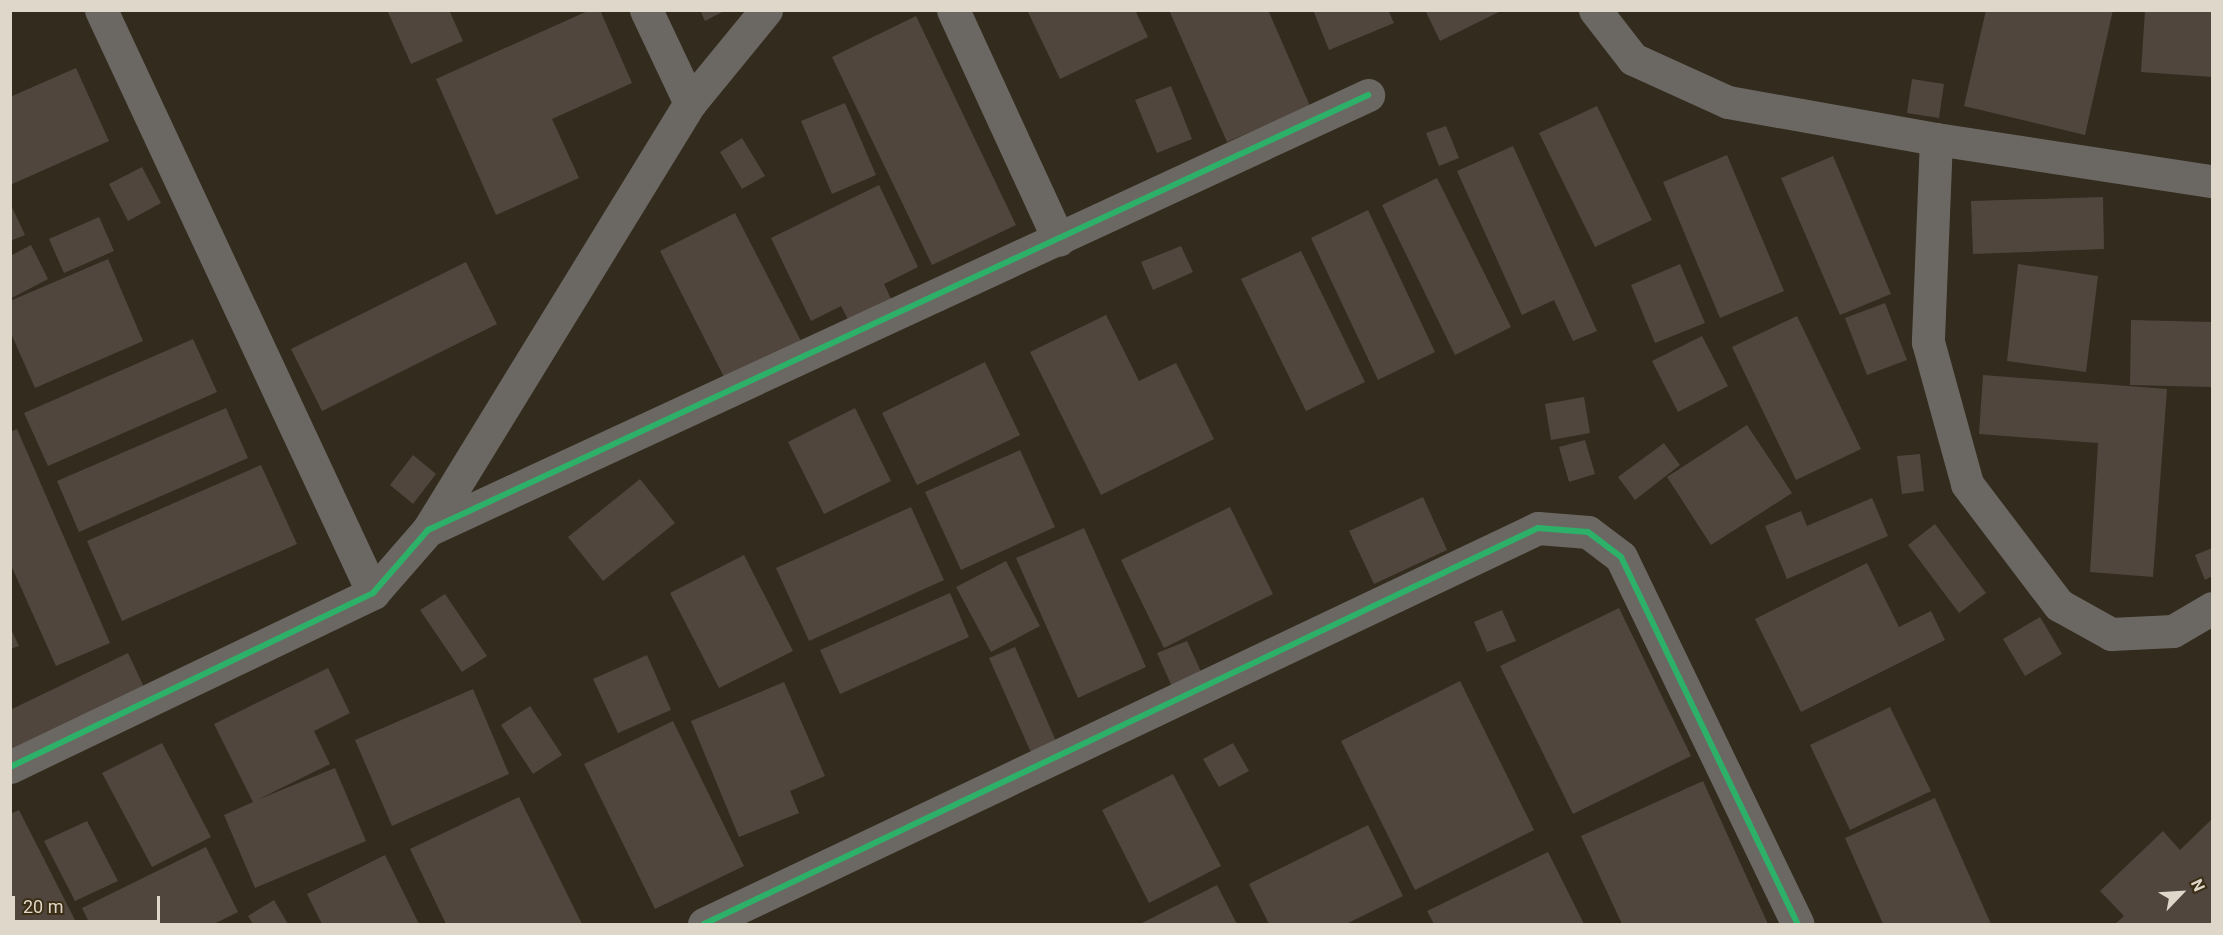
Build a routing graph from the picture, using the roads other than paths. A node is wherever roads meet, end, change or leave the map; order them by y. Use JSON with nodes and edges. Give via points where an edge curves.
{"nodes":[{"id":1,"x":101,"y":10,"type":"edge"},
{"id":2,"x":646,"y":10,"type":"edge"},
{"id":3,"x":766,"y":10,"type":"edge"},
{"id":4,"x":953,"y":10,"type":"edge"},
{"id":5,"x":1595,"y":10,"type":"edge"},
{"id":6,"x":1368,"y":95,"type":"dead end"},
{"id":7,"x":690,"y":103,"type":"junction"},
{"id":8,"x":1936,"y":139,"type":"junction"},
{"id":9,"x":2212,"y":181,"type":"edge"},
{"id":10,"x":1059,"y":240,"type":"junction"},
{"id":11,"x":428,"y":530,"type":"junction"},
{"id":12,"x":373,"y":593,"type":"junction"},
{"id":13,"x":2212,"y":608,"type":"edge"},
{"id":14,"x":10,"y":767,"type":"edge"},
{"id":15,"x":704,"y":924,"type":"edge"},
{"id":16,"x":1798,"y":924,"type":"edge"}],
"edges":[{"from":1,"to":12,"type":"street"},
{"from":2,"to":7,"type":"street"},
{"from":3,"to":7,"type":"street"},
{"from":4,"to":10,"type":"street"},
{"from":5,"to":8,"type":"street","via":[[1633,59],[1728,102]]},
{"from":6,"to":10,"type":"street"},
{"from":7,"to":11,"type":"street"},
{"from":8,"to":9,"type":"street"},
{"from":8,"to":13,"type":"street","via":[[1928,342],[1967,484],[2059,605],[2111,634],[2173,631]]},
{"from":10,"to":11,"type":"street"},
{"from":11,"to":12,"type":"street"},
{"from":12,"to":14,"type":"street"},
{"from":15,"to":16,"type":"street","via":[[1538,528],[1588,532],[1621,557]]}]}
